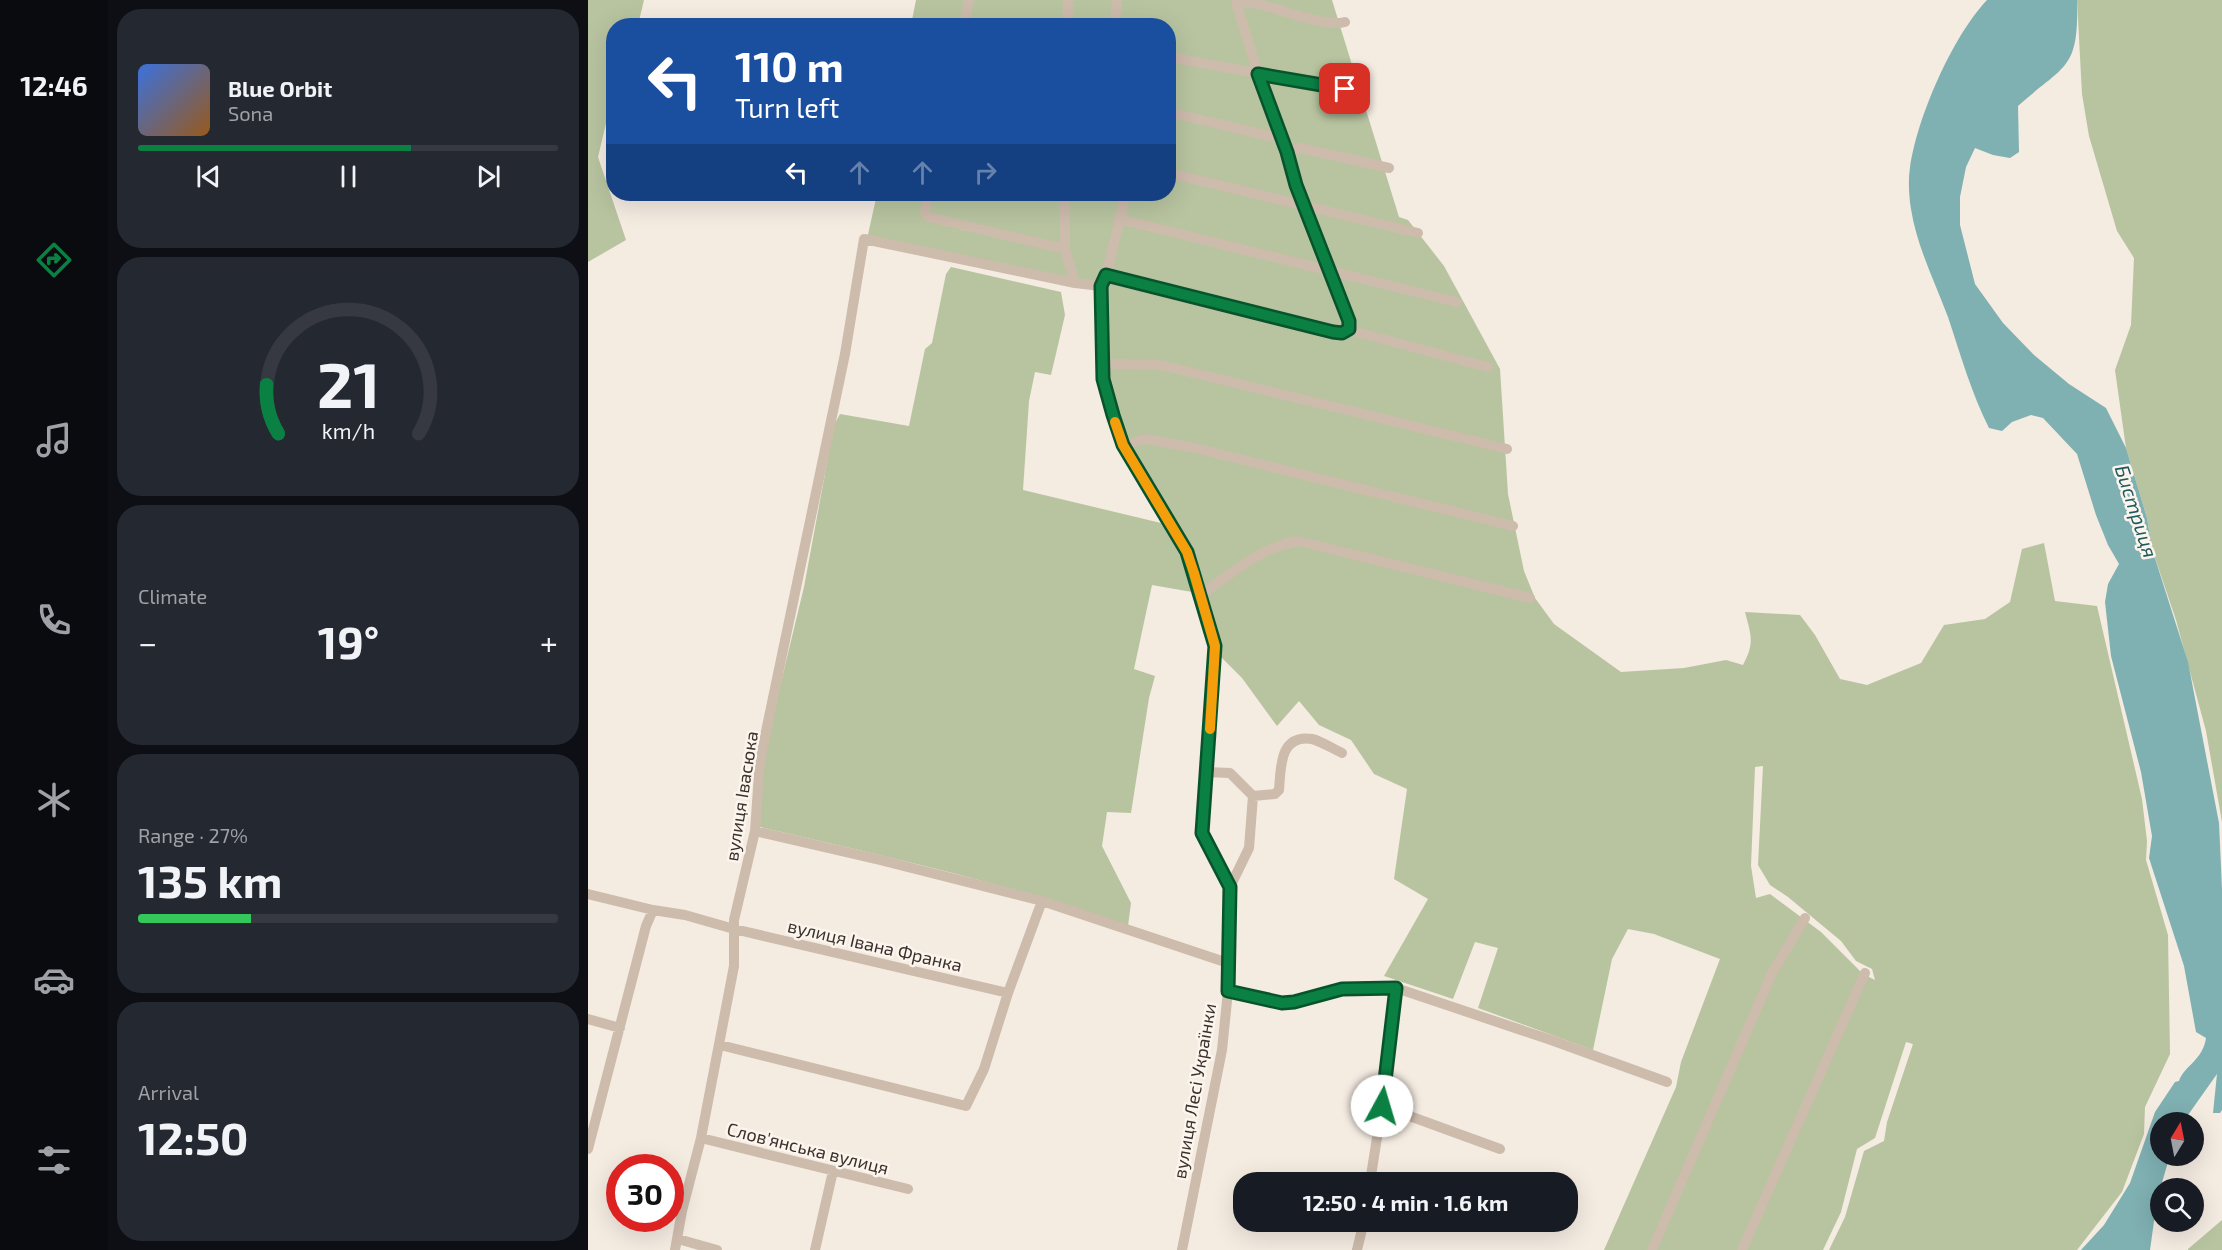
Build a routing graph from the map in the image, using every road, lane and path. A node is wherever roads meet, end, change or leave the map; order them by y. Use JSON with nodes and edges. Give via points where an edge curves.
{"nodes":[{"id":1,"x":969,"y":0,"type":"edge"},
{"id":2,"x":1068,"y":0,"type":"edge"},
{"id":3,"x":1117,"y":0,"type":"edge"},
{"id":4,"x":1232,"y":1,"type":"edge"},
{"id":5,"x":966,"y":18,"type":"edge"},
{"id":6,"x":1067,"y":18,"type":"edge"},
{"id":7,"x":1115,"y":18,"type":"edge"},
{"id":8,"x":1345,"y":22,"type":"dead end"},
{"id":9,"x":1176,"y":58,"type":"edge"},
{"id":10,"x":1258,"y":74,"type":"junction"},
{"id":11,"x":1345,"y":89,"type":"dead end"},
{"id":12,"x":1176,"y":114,"type":"edge"},
{"id":13,"x":1282,"y":139,"type":"junction"},
{"id":14,"x":1287,"y":152,"type":"junction"},
{"id":15,"x":1389,"y":168,"type":"dead end"},
{"id":16,"x":1176,"y":175,"type":"edge"},
{"id":17,"x":927,"y":201,"type":"edge"},
{"id":18,"x":1065,"y":201,"type":"edge"},
{"id":19,"x":1124,"y":201,"type":"edge"},
{"id":20,"x":1306,"y":207,"type":"junction"},
{"id":21,"x":1119,"y":219,"type":"junction"},
{"id":22,"x":1418,"y":233,"type":"dead end"},
{"id":23,"x":1065,"y":249,"type":"junction"},
{"id":24,"x":1330,"y":271,"type":"junction"},
{"id":25,"x":1106,"y":275,"type":"junction"},
{"id":26,"x":1075,"y":284,"type":"junction"},
{"id":27,"x":1101,"y":286,"type":"junction"},
{"id":28,"x":1457,"y":302,"type":"dead end"},
{"id":29,"x":1348,"y":330,"type":"junction"},
{"id":30,"x":1102,"y":364,"type":"junction"},
{"id":31,"x":1488,"y":367,"type":"dead end"},
{"id":32,"x":1123,"y":445,"type":"junction"},
{"id":33,"x":1507,"y":449,"type":"dead end"},
{"id":34,"x":1513,"y":526,"type":"dead end"},
{"id":35,"x":1200,"y":596,"type":"junction"},
{"id":36,"x":1530,"y":598,"type":"dead end"},
{"id":37,"x":1342,"y":753,"type":"dead end"},
{"id":38,"x":1206,"y":772,"type":"junction"},
{"id":39,"x":1253,"y":796,"type":"junction"},
{"id":40,"x":755,"y":831,"type":"junction"},
{"id":41,"x":1230,"y":887,"type":"junction"},
{"id":42,"x":588,"y":894,"type":"edge"},
{"id":43,"x":1042,"y":901,"type":"junction"},
{"id":44,"x":653,"y":910,"type":"junction"},
{"id":45,"x":1805,"y":918,"type":"dead end"},
{"id":46,"x":734,"y":929,"type":"junction"},
{"id":47,"x":1228,"y":963,"type":"junction"},
{"id":48,"x":1865,"y":973,"type":"dead end"},
{"id":49,"x":1396,"y":988,"type":"junction"},
{"id":50,"x":1228,"y":991,"type":"junction"},
{"id":51,"x":1008,"y":993,"type":"junction"},
{"id":52,"x":588,"y":1019,"type":"edge"},
{"id":53,"x":620,"y":1028,"type":"junction"},
{"id":54,"x":720,"y":1045,"type":"junction"},
{"id":55,"x":1667,"y":1082,"type":"dead end"},
{"id":56,"x":1382,"y":1106,"type":"junction"},
{"id":57,"x":701,"y":1138,"type":"junction"},
{"id":58,"x":588,"y":1149,"type":"edge"},
{"id":59,"x":1500,"y":1149,"type":"dead end"},
{"id":60,"x":832,"y":1171,"type":"junction"},
{"id":61,"x":1372,"y":1172,"type":"edge"},
{"id":62,"x":908,"y":1189,"type":"dead end"},
{"id":63,"x":1361,"y":1232,"type":"edge"},
{"id":64,"x":676,"y":1245,"type":"edge"},
{"id":65,"x":717,"y":1250,"type":"edge"},
{"id":66,"x":815,"y":1250,"type":"edge"},
{"id":67,"x":1182,"y":1250,"type":"edge"},
{"id":68,"x":1357,"y":1250,"type":"edge"},
{"id":69,"x":1652,"y":1250,"type":"edge"},
{"id":70,"x":1742,"y":1250,"type":"edge"}],
"edges":[{"from":1,"to":5,"type":"street"},
{"from":2,"to":6,"type":"street"},
{"from":3,"to":7,"type":"street"},
{"from":4,"to":8,"type":"street","via":[[1332,23]]},
{"from":4,"to":10,"type":"street"},
{"from":9,"to":10,"type":"street"},
{"from":10,"to":11,"type":"street"},
{"from":10,"to":13,"type":"street"},
{"from":12,"to":13,"type":"street"},
{"from":13,"to":14,"type":"street"},
{"from":14,"to":15,"type":"street","via":[[1301,148]]},
{"from":14,"to":20,"type":"street"},
{"from":16,"to":20,"type":"street"},
{"from":17,"to":23,"type":"street","via":[[928,217]]},
{"from":18,"to":23,"type":"street"},
{"from":19,"to":21,"type":"street"},
{"from":20,"to":22,"type":"street"},
{"from":20,"to":24,"type":"street"},
{"from":21,"to":24,"type":"street"},
{"from":21,"to":25,"type":"street"},
{"from":23,"to":26,"type":"street"},
{"from":24,"to":28,"type":"street"},
{"from":24,"to":29,"type":"street","via":[[1349,321]]},
{"from":25,"to":27,"type":"street"},
{"from":25,"to":29,"type":"street","via":[[1333,332]]},
{"from":26,"to":27,"type":"street"},
{"from":26,"to":40,"type":"street","name":"вулиця Івасюка","via":[[864,239],[760,760]]},
{"from":27,"to":30,"type":"street","name":"вулиця Лесі Українки"},
{"from":29,"to":31,"type":"street"},
{"from":30,"to":32,"type":"street","name":"вулиця Лесі Українки"},
{"from":30,"to":33,"type":"street","via":[[1161,365]]},
{"from":32,"to":34,"type":"street","via":[[1146,439],[1190,447]]},
{"from":32,"to":35,"type":"street","name":"вулиця Лесі Українки","via":[[1187,552]]},
{"from":35,"to":36,"type":"street","via":[[1254,558],[1298,541]]},
{"from":35,"to":38,"type":"street","name":"вулиця Лесі Українки","via":[[1215,654]]},
{"from":37,"to":39,"type":"street","via":[[1311,739],[1293,742],[1281,760],[1279,790]]},
{"from":38,"to":39,"type":"street","via":[[1230,774]]},
{"from":38,"to":41,"type":"street","name":"вулиця Лесі Українки","via":[[1202,833]]},
{"from":39,"to":41,"type":"street","via":[[1249,848]]},
{"from":40,"to":43,"type":"street"},
{"from":40,"to":46,"type":"street","name":"вулиця Івасюка"},
{"from":41,"to":47,"type":"street","name":"вулиця Лесі Українки"},
{"from":42,"to":44,"type":"street","name":"вулиця Івана Франка"},
{"from":43,"to":47,"type":"street"},
{"from":43,"to":51,"type":"street"},
{"from":44,"to":46,"type":"street","name":"вулиця Івана Франка"},
{"from":44,"to":53,"type":"street"},
{"from":45,"to":69,"type":"street","via":[[1772,973]]},
{"from":46,"to":51,"type":"street","name":"вулиця Івана Франка"},
{"from":46,"to":54,"type":"street","name":"вулиця Івасюка","via":[[734,966]]},
{"from":47,"to":50,"type":"street","name":"вулиця Лесі Українки"},
{"from":48,"to":70,"type":"street"},
{"from":49,"to":50,"type":"street","via":[[1342,989],[1282,1003]]},
{"from":49,"to":55,"type":"street"},
{"from":49,"to":56,"type":"street"},
{"from":50,"to":67,"type":"street","name":"вулиця Лесі Українки","via":[[1222,1050]]},
{"from":51,"to":54,"type":"street","via":[[984,1069],[966,1106]]},
{"from":52,"to":53,"type":"street"},
{"from":53,"to":58,"type":"street"},
{"from":54,"to":57,"type":"street","name":"вулиця Івасюка"},
{"from":56,"to":59,"type":"street"},
{"from":56,"to":61,"type":"street"},
{"from":57,"to":60,"type":"street","name":"Слов'янська вулиця"},
{"from":57,"to":64,"type":"street","name":"вулиця Івасюка"},
{"from":60,"to":62,"type":"street","name":"Слов'янська вулиця"},
{"from":60,"to":66,"type":"street"},
{"from":63,"to":68,"type":"street"},
{"from":64,"to":65,"type":"street"}]}
